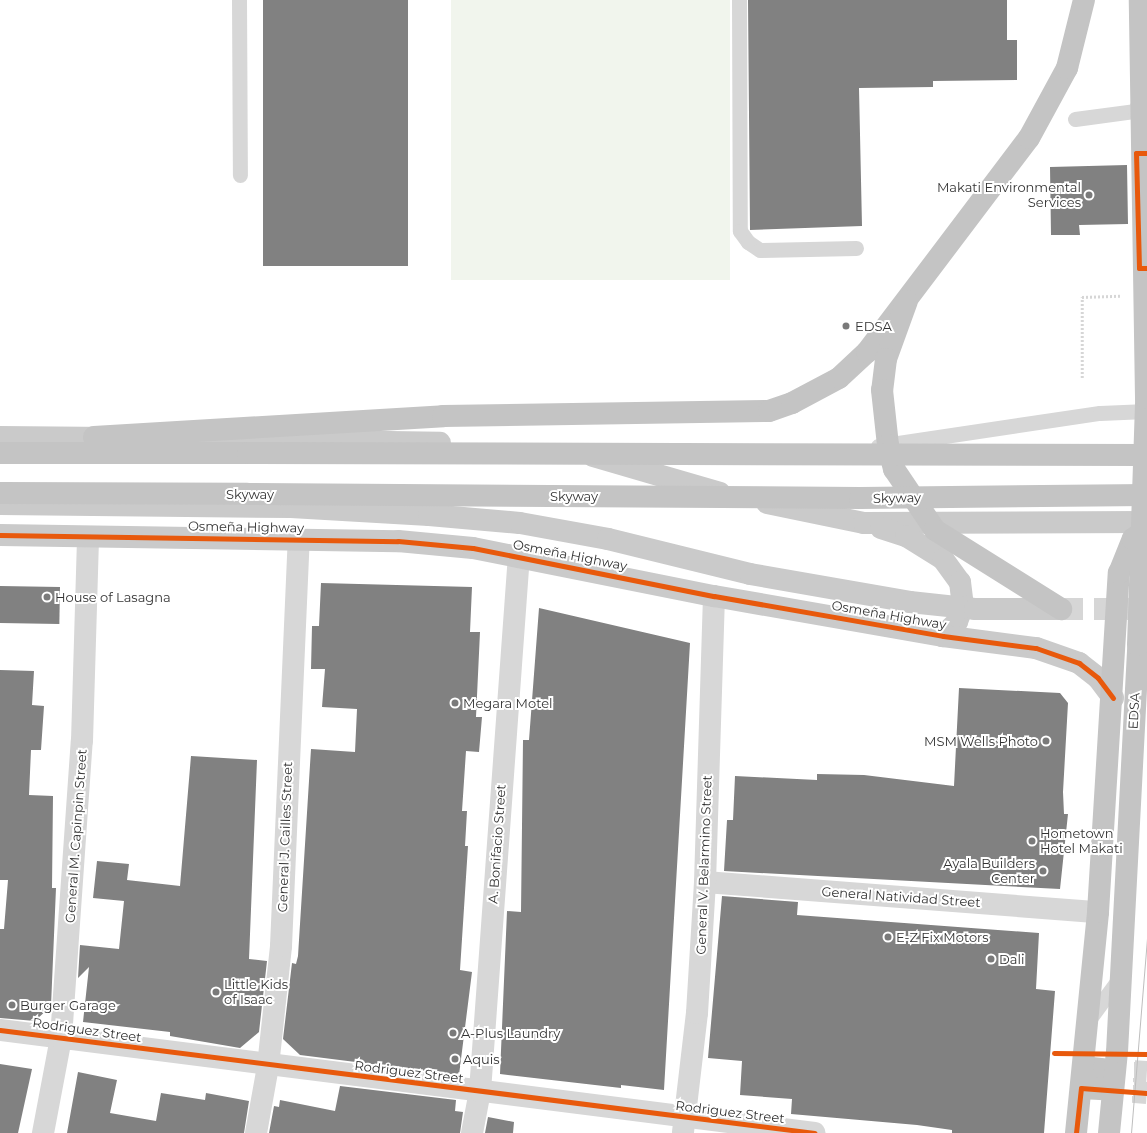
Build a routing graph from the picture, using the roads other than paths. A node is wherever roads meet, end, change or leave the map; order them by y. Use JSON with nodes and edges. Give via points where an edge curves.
{"nodes":[{"id":1,"x":239,"y":0,"type":"edge"},
{"id":2,"x":739,"y":0,"type":"edge"},
{"id":3,"x":1084,"y":0,"type":"edge"},
{"id":4,"x":1140,"y":0,"type":"edge"},
{"id":5,"x":1144,"y":0,"type":"edge"},
{"id":6,"x":1075,"y":119,"type":"dead end"},
{"id":7,"x":240,"y":175,"type":"dead end"},
{"id":8,"x":856,"y":248,"type":"dead end"},
{"id":9,"x":907,"y":301,"type":"junction"},
{"id":10,"x":1147,"y":411,"type":"edge"},
{"id":11,"x":0,"y":437,"type":"edge"},
{"id":12,"x":94,"y":437,"type":"junction"},
{"id":13,"x":1147,"y":445,"type":"edge"},
{"id":14,"x":559,"y":446,"type":"junction"},
{"id":15,"x":871,"y":447,"type":"junction"},
{"id":16,"x":0,"y":453,"type":"edge"},
{"id":17,"x":1147,"y":455,"type":"edge"},
{"id":18,"x":0,"y":493,"type":"edge"},
{"id":19,"x":1147,"y":495,"type":"edge"},
{"id":20,"x":0,"y":504,"type":"edge"},
{"id":21,"x":1147,"y":522,"type":"edge"},
{"id":22,"x":864,"y":523,"type":"junction"},
{"id":23,"x":1147,"y":528,"type":"edge"},
{"id":24,"x":0,"y":535,"type":"edge"},
{"id":25,"x":88,"y":537,"type":"junction"},
{"id":26,"x":299,"y":539,"type":"junction"},
{"id":27,"x":519,"y":555,"type":"junction"},
{"id":28,"x":714,"y":596,"type":"junction"},
{"id":29,"x":1061,"y":609,"type":"joint"},
{"id":30,"x":943,"y":636,"type":"junction"},
{"id":31,"x":1113,"y":698,"type":"junction"},
{"id":32,"x":1107,"y":788,"type":"junction"},
{"id":33,"x":705,"y":882,"type":"junction"},
{"id":34,"x":1098,"y":912,"type":"junction"},
{"id":35,"x":1087,"y":1022,"type":"junction"},
{"id":36,"x":0,"y":1030,"type":"edge"},
{"id":37,"x":61,"y":1038,"type":"junction"},
{"id":38,"x":268,"y":1066,"type":"junction"},
{"id":39,"x":480,"y":1092,"type":"junction"},
{"id":40,"x":683,"y":1126,"type":"edge"},
{"id":41,"x":43,"y":1133,"type":"edge"},
{"id":42,"x":256,"y":1133,"type":"edge"},
{"id":43,"x":472,"y":1133,"type":"edge"},
{"id":44,"x":815,"y":1133,"type":"edge"},
{"id":45,"x":1076,"y":1133,"type":"edge"},
{"id":46,"x":1109,"y":1133,"type":"edge"}],
"edges":[{"from":1,"to":7,"type":"lane"},
{"from":2,"to":8,"type":"lane","via":[[740,231],[748,242],[760,250]]},
{"from":3,"to":9,"type":"highway","via":[[1067,68],[1029,138]]},
{"from":4,"to":46,"type":"highway","name":"EDSA","bridge":true,"via":[[1146,398],[1136,677],[1116,1052]]},
{"from":5,"to":6,"type":"lane","via":[[1145,89],[1135,111]]},
{"from":9,"to":12,"type":"highway","via":[[854,367],[822,389],[769,411],[443,416]]},
{"from":9,"to":29,"type":"highway","bridge":true,"via":[[886,360],[882,390],[888,445],[894,469],[935,530]]},
{"from":10,"to":15,"type":"lane","via":[[1100,413]]},
{"from":11,"to":12,"type":"main road"},
{"from":12,"to":14,"type":"main road"},
{"from":13,"to":15,"type":"main road"},
{"from":14,"to":15,"type":"main road"},
{"from":14,"to":22,"type":"main road","via":[[700,489]]},
{"from":16,"to":17,"type":"highway","bridge":true},
{"from":18,"to":19,"type":"highway","name":"Skyway","bridge":true,"via":[[860,498]]},
{"from":20,"to":29,"type":"main road","name":"Osmeña Highway","bridge":true,"via":[[291,507],[421,514],[520,523],[608,538],[750,574],[895,599],[975,609]]},
{"from":21,"to":22,"type":"main road"},
{"from":22,"to":30,"type":"main road","via":[[906,536],[943,559],[960,582],[962,606],[957,622]]},
{"from":23,"to":31,"type":"highway","via":[[1130,544],[1119,573]]},
{"from":24,"to":25,"type":"main road","name":"Osmeña Highway"},
{"from":25,"to":26,"type":"main road","name":"Osmeña Highway"},
{"from":25,"to":37,"type":"street","name":"General M. Capinpin Street","via":[[82,741]]},
{"from":26,"to":27,"type":"main road","name":"Osmeña Highway","via":[[398,541]]},
{"from":26,"to":38,"type":"street","name":"General J. Cailles Street","via":[[281,946]]},
{"from":27,"to":28,"type":"main road","name":"Osmeña Highway"},
{"from":27,"to":39,"type":"street","name":"A. Bonifacio Street"},
{"from":28,"to":30,"type":"main road","name":"Osmeña Highway"},
{"from":28,"to":33,"type":"street","name":"General V. Belarmino Street"},
{"from":30,"to":31,"type":"main road","name":"Osmeña Highway","via":[[1060,654],[1098,678]]},
{"from":31,"to":32,"type":"highway"},
{"from":32,"to":34,"type":"highway"},
{"from":32,"to":35,"type":"lane","via":[[1136,821],[1123,973]]},
{"from":33,"to":34,"type":"street","name":"General Natividad Street"},
{"from":33,"to":40,"type":"street","name":"General V. Belarmino Street","via":[[697,1013]]},
{"from":34,"to":35,"type":"highway"},
{"from":35,"to":45,"type":"highway","via":[[1091,1078]]},
{"from":36,"to":37,"type":"street","name":"Rodriguez Street"},
{"from":37,"to":38,"type":"street","name":"Rodriguez Street"},
{"from":37,"to":41,"type":"street","name":"General M. Capinpin Street"},
{"from":38,"to":39,"type":"street","name":"Rodriguez Street"},
{"from":38,"to":42,"type":"street","name":"General J. Cailles Street"},
{"from":39,"to":40,"type":"street","name":"Rodriguez Street"},
{"from":39,"to":43,"type":"street","name":"A. Bonifacio Street"},
{"from":40,"to":44,"type":"street","name":"Rodriguez Street"}]}
